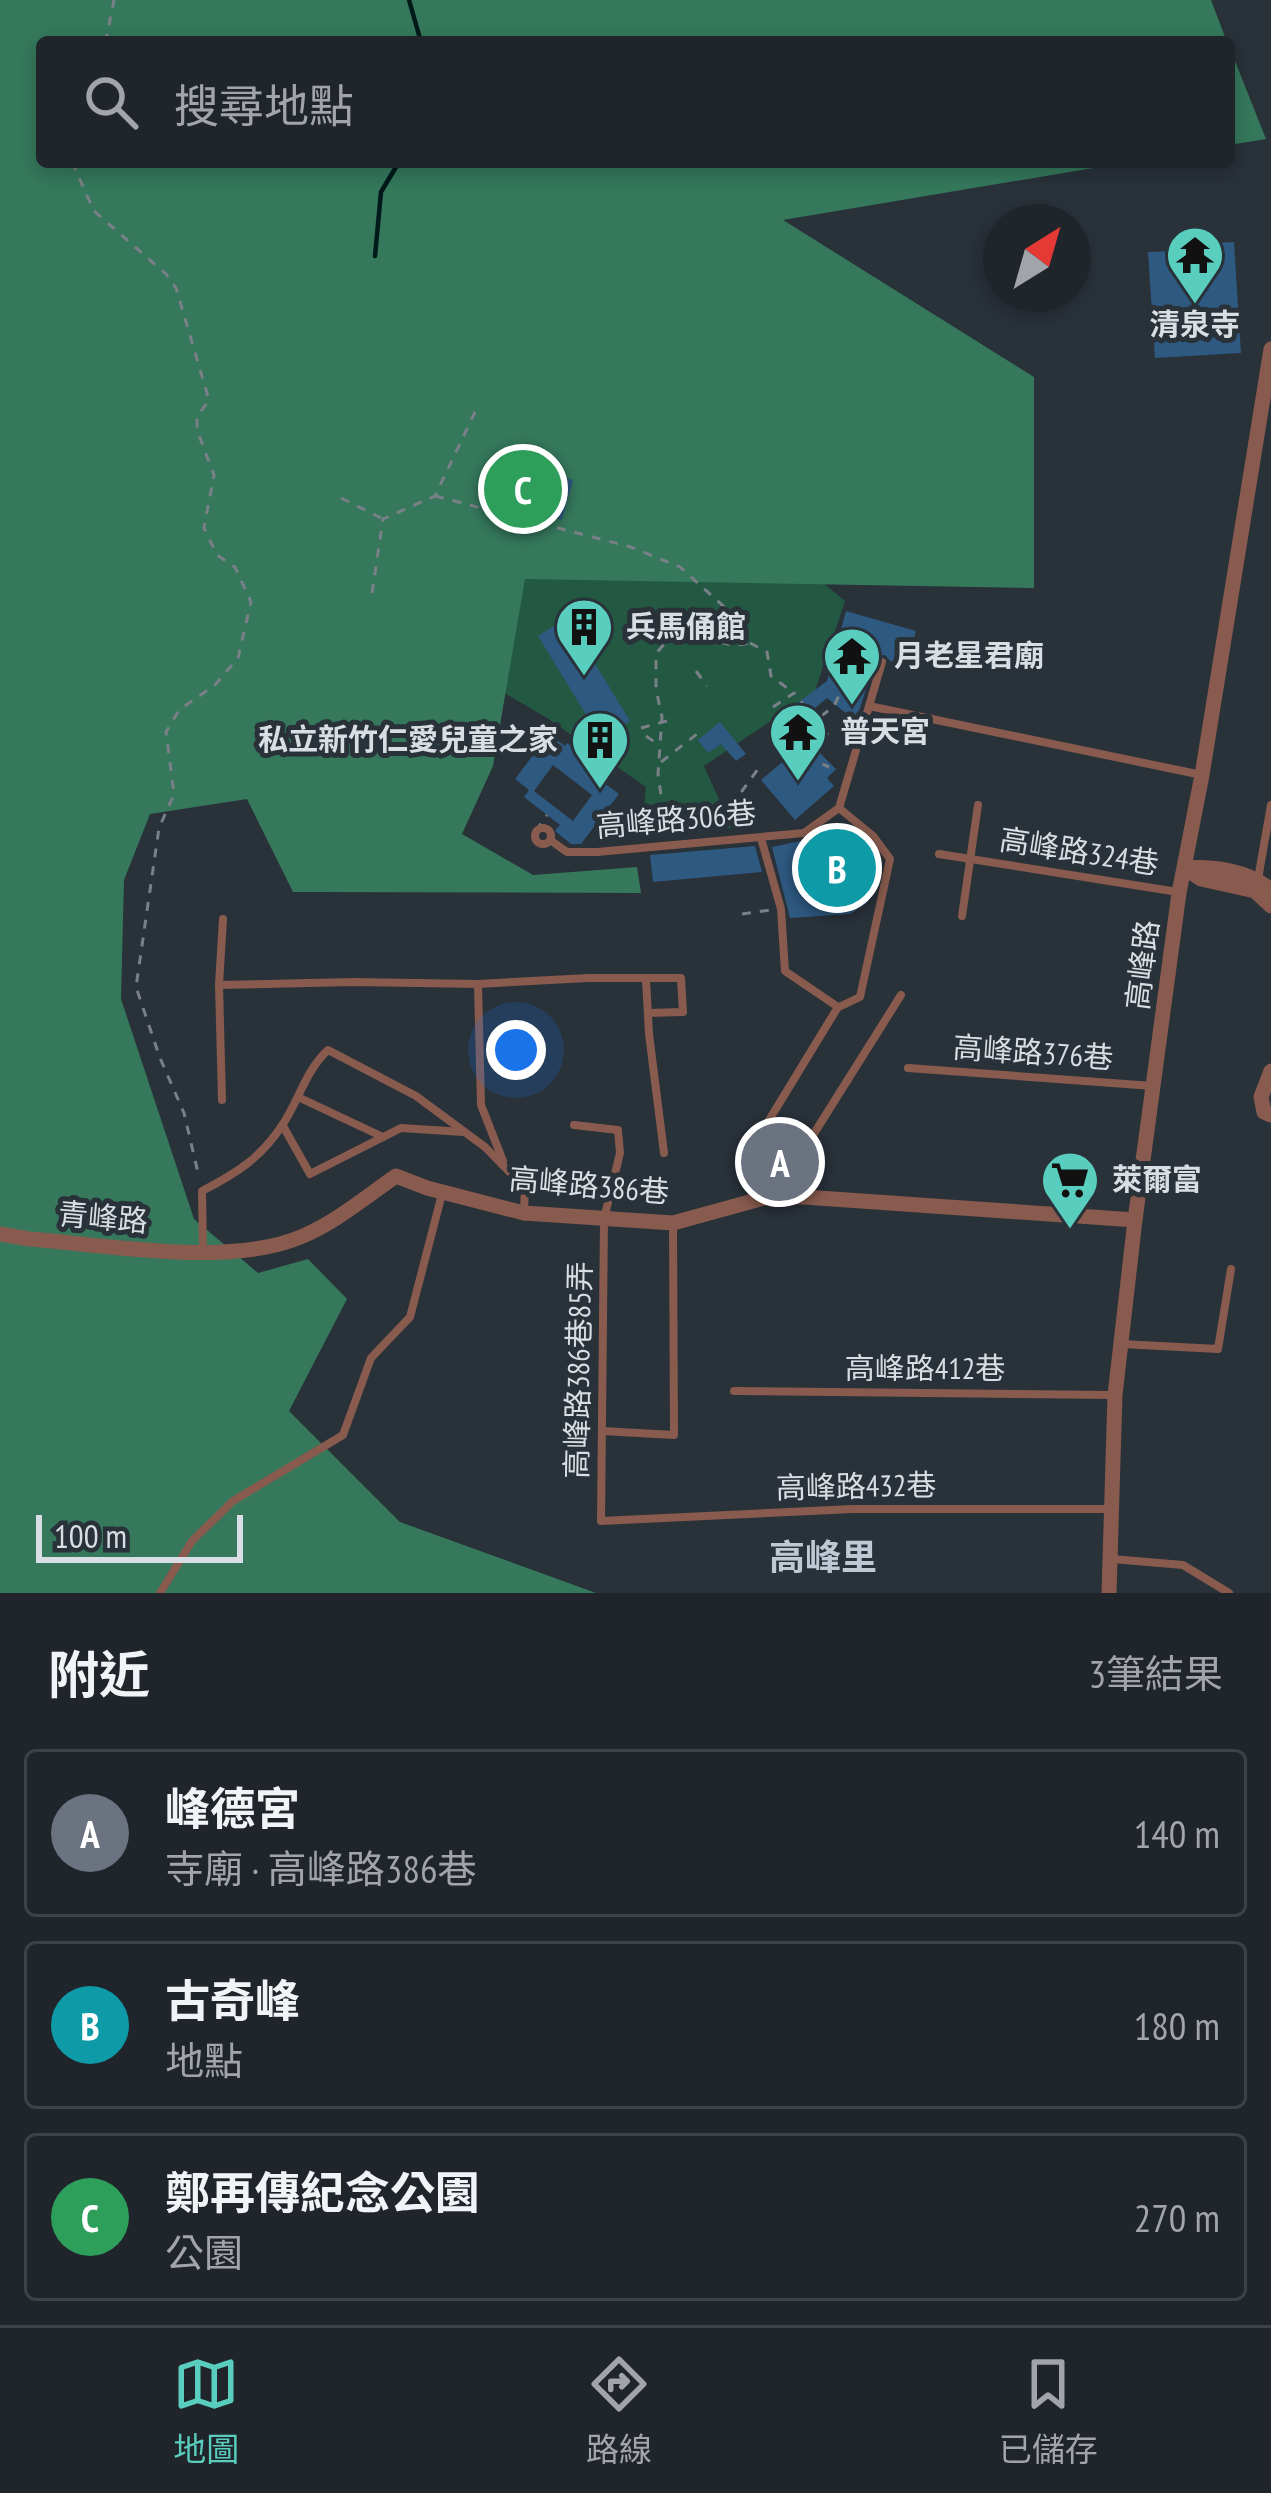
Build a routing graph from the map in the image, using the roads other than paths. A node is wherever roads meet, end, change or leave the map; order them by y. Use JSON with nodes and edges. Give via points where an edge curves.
{"nodes":[{"id":1,"x":1271,"y":349,"type":"edge"},
{"id":2,"x":882,"y":662,"type":"dead end"},
{"id":3,"x":868,"y":706,"type":"junction"},
{"id":4,"x":1202,"y":775,"type":"junction"},
{"id":5,"x":1271,"y":805,"type":"edge"},
{"id":6,"x":978,"y":806,"type":"dead end"},
{"id":7,"x":839,"y":808,"type":"junction"},
{"id":8,"x":536,"y":831,"type":"road end"},
{"id":9,"x":761,"y":838,"type":"junction"},
{"id":10,"x":939,"y":854,"type":"dead end"},
{"id":11,"x":970,"y":859,"type":"junction"},
{"id":12,"x":1185,"y":868,"type":"junction"},
{"id":13,"x":1264,"y":884,"type":"edge"},
{"id":14,"x":1179,"y":892,"type":"junction"},
{"id":15,"x":1271,"y":906,"type":"edge"},
{"id":16,"x":962,"y":916,"type":"dead end"},
{"id":17,"x":223,"y":920,"type":"dead end"},
{"id":18,"x":646,"y":980,"type":"junction"},
{"id":19,"x":478,"y":984,"type":"junction"},
{"id":20,"x":219,"y":985,"type":"junction"},
{"id":21,"x":901,"y":995,"type":"dead end"},
{"id":22,"x":838,"y":1007,"type":"junction"},
{"id":23,"x":648,"y":1013,"type":"junction"},
{"id":24,"x":908,"y":1068,"type":"dead end"},
{"id":25,"x":1271,"y":1071,"type":"edge"},
{"id":26,"x":1154,"y":1087,"type":"junction"},
{"id":27,"x":298,"y":1097,"type":"junction"},
{"id":28,"x":221,"y":1100,"type":"dead end"},
{"id":29,"x":1271,"y":1115,"type":"edge"},
{"id":30,"x":574,"y":1125,"type":"dead end"},
{"id":31,"x":283,"y":1126,"type":"junction"},
{"id":32,"x":465,"y":1132,"type":"junction"},
{"id":33,"x":383,"y":1137,"type":"junction"},
{"id":34,"x":664,"y":1153,"type":"dead end"},
{"id":35,"x":505,"y":1168,"type":"junction"},
{"id":36,"x":443,"y":1192,"type":"junction"},
{"id":37,"x":775,"y":1195,"type":"junction"},
{"id":38,"x":754,"y":1201,"type":"junction"},
{"id":39,"x":524,"y":1213,"type":"junction"},
{"id":40,"x":604,"y":1219,"type":"junction"},
{"id":41,"x":1135,"y":1220,"type":"junction"},
{"id":42,"x":673,"y":1223,"type":"junction"},
{"id":43,"x":0,"y":1234,"type":"edge"},
{"id":44,"x":203,"y":1253,"type":"junction"},
{"id":45,"x":1231,"y":1269,"type":"dead end"},
{"id":46,"x":1121,"y":1344,"type":"junction"},
{"id":47,"x":734,"y":1391,"type":"dead end"},
{"id":48,"x":1115,"y":1395,"type":"junction"},
{"id":49,"x":602,"y":1430,"type":"junction"},
{"id":50,"x":1112,"y":1509,"type":"junction"},
{"id":51,"x":601,"y":1521,"type":"joint"},
{"id":52,"x":1110,"y":1559,"type":"junction"},
{"id":53,"x":160,"y":1593,"type":"edge"},
{"id":54,"x":1109,"y":1593,"type":"edge"},
{"id":55,"x":1228,"y":1593,"type":"edge"}],
"edges":[{"from":1,"to":4,"type":"street","name":"高峰路"},
{"from":2,"to":3,"type":"lane"},
{"from":3,"to":4,"type":"lane"},
{"from":3,"to":7,"type":"lane"},
{"from":4,"to":12,"type":"street","name":"高峰路"},
{"from":5,"to":13,"type":"lane"},
{"from":6,"to":11,"type":"lane","name":"高峰路324巷"},
{"from":7,"to":9,"type":"lane","name":"高峰路306巷","via":[[804,833]]},
{"from":7,"to":22,"type":"lane","via":[[890,859],[860,998]]},
{"from":8,"to":9,"type":"lane","name":"高峰路306巷","via":[[538,842],[567,852]]},
{"from":9,"to":22,"type":"lane","via":[[781,909],[785,971]]},
{"from":10,"to":11,"type":"lane","name":"高峰路324巷"},
{"from":11,"to":14,"type":"lane","name":"高峰路324巷"},
{"from":11,"to":16,"type":"lane","name":"高峰路324巷"},
{"from":12,"to":13,"type":"street"},
{"from":12,"to":14,"type":"street","name":"高峰路"},
{"from":12,"to":15,"type":"street","via":[[1255,890]]},
{"from":14,"to":26,"type":"street","name":"高峰路"},
{"from":17,"to":20,"type":"lane"},
{"from":18,"to":19,"type":"lane"},
{"from":18,"to":23,"type":"lane"},
{"from":18,"to":23,"type":"lane","via":[[681,978],[682,1012]]},
{"from":19,"to":20,"type":"lane"},
{"from":19,"to":35,"type":"lane","via":[[481,1105]]},
{"from":20,"to":28,"type":"lane"},
{"from":21,"to":37,"type":"lane"},
{"from":22,"to":38,"type":"lane","via":[[749,1153]]},
{"from":23,"to":34,"type":"lane"},
{"from":24,"to":26,"type":"lane","name":"高峰路376巷"},
{"from":25,"to":29,"type":"street","via":[[1261,1097]]},
{"from":26,"to":41,"type":"street","name":"高峰路"},
{"from":27,"to":31,"type":"lane"},
{"from":27,"to":32,"type":"lane","via":[[328,1050]]},
{"from":27,"to":33,"type":"lane"},
{"from":30,"to":40,"type":"lane","name":"高峰路386巷85弄","via":[[618,1130]]},
{"from":31,"to":33,"type":"lane","via":[[310,1174]]},
{"from":31,"to":44,"type":"lane","via":[[243,1169],[202,1191]]},
{"from":32,"to":33,"type":"lane","via":[[401,1128]]},
{"from":32,"to":35,"type":"lane"},
{"from":35,"to":39,"type":"lane","via":[[524,1188]]},
{"from":36,"to":39,"type":"street","name":"高峰路386巷"},
{"from":36,"to":44,"type":"street","name":"高峰路386巷","via":[[396,1176],[303,1237]]},
{"from":36,"to":53,"type":"lane","via":[[410,1317],[371,1358],[343,1435],[233,1501],[192,1541]]},
{"from":37,"to":38,"type":"street","name":"高峰路386巷"},
{"from":37,"to":41,"type":"street","name":"高峰路386巷"},
{"from":38,"to":42,"type":"street","name":"高峰路386巷"},
{"from":39,"to":40,"type":"street","name":"高峰路386巷"},
{"from":40,"to":42,"type":"street","name":"高峰路386巷"},
{"from":40,"to":49,"type":"lane","name":"高峰路386巷85弄"},
{"from":41,"to":46,"type":"street","name":"高峰路"},
{"from":42,"to":49,"type":"lane","via":[[674,1435]]},
{"from":43,"to":44,"type":"street","name":"青峰路"},
{"from":45,"to":46,"type":"lane","via":[[1218,1349]]},
{"from":46,"to":48,"type":"street","name":"高峰路"},
{"from":47,"to":48,"type":"lane","name":"高峰路412巷"},
{"from":48,"to":50,"type":"street","name":"高峰路"},
{"from":49,"to":51,"type":"lane","name":"高峰路386巷85弄"},
{"from":50,"to":51,"type":"lane","name":"高峰路432巷","via":[[853,1509]]},
{"from":50,"to":52,"type":"street","name":"高峰路"},
{"from":52,"to":54,"type":"street","name":"高峰路"},
{"from":52,"to":55,"type":"lane","via":[[1184,1565]]}]}
